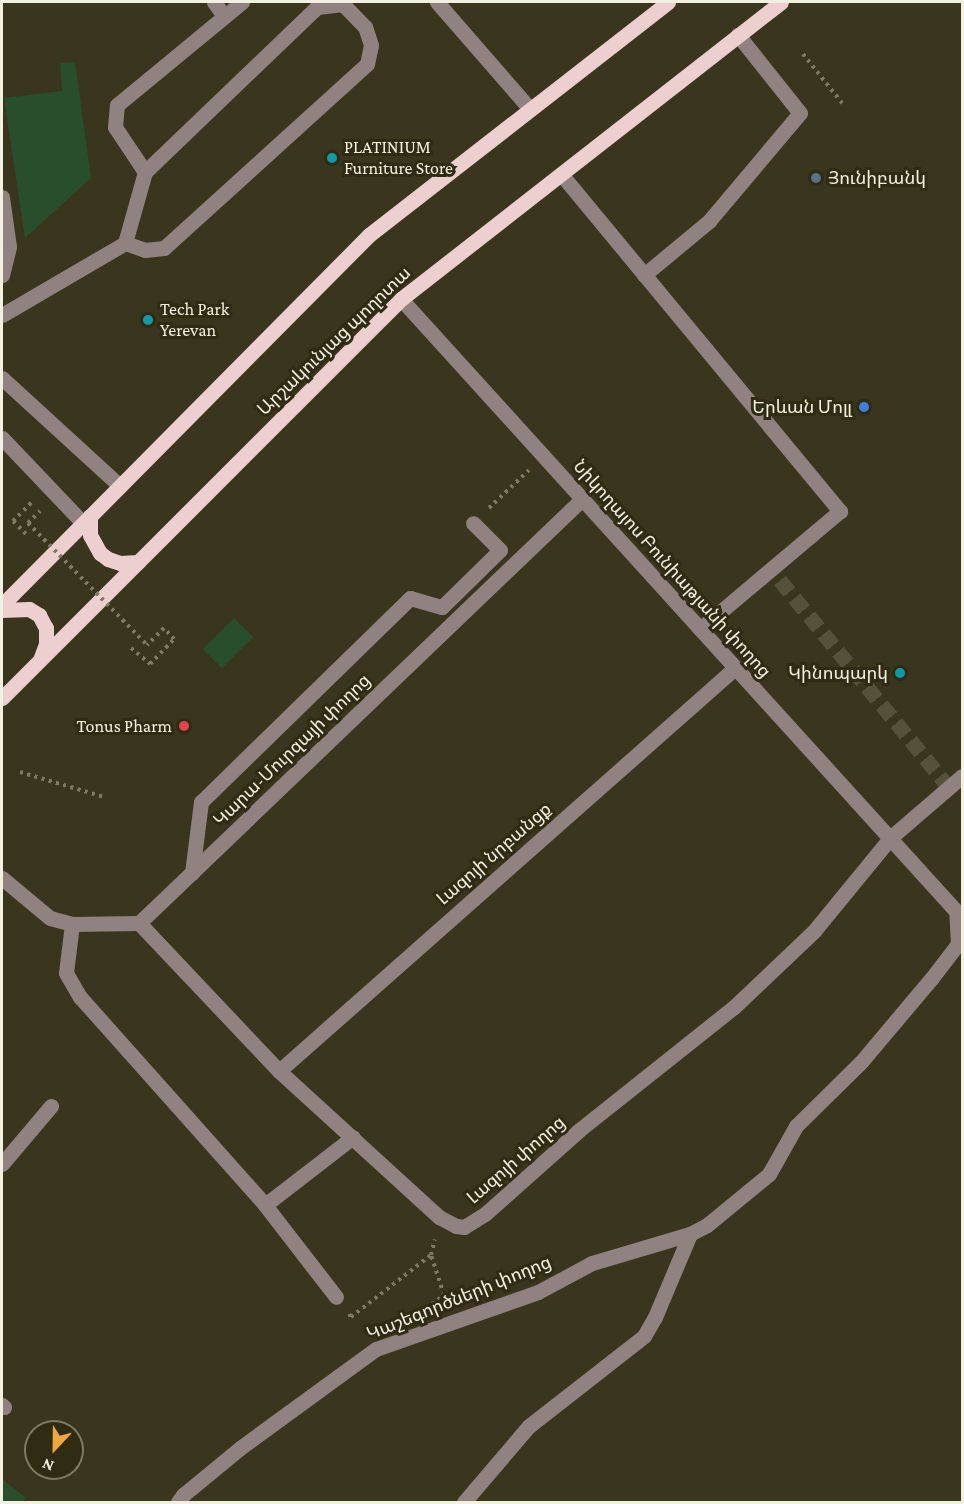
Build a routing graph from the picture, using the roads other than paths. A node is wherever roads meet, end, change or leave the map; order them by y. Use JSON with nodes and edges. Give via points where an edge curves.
{"nodes":[{"id":1,"x":214,"y":2,"type":"edge"},
{"id":2,"x":242,"y":2,"type":"edge"},
{"id":3,"x":437,"y":2,"type":"edge"},
{"id":4,"x":668,"y":2,"type":"edge"},
{"id":5,"x":781,"y":2,"type":"edge"},
{"id":6,"x":224,"y":16,"type":"junction"},
{"id":7,"x":738,"y":35,"type":"junction"},
{"id":8,"x":530,"y":110,"type":"junction"},
{"id":9,"x":145,"y":172,"type":"junction"},
{"id":10,"x":561,"y":174,"type":"junction"},
{"id":11,"x":2,"y":197,"type":"edge"},
{"id":12,"x":125,"y":243,"type":"junction"},
{"id":13,"x":2,"y":275,"type":"edge"},
{"id":14,"x":644,"y":275,"type":"junction"},
{"id":15,"x":401,"y":299,"type":"junction"},
{"id":16,"x":2,"y":315,"type":"edge"},
{"id":17,"x":2,"y":378,"type":"edge"},
{"id":18,"x":2,"y":438,"type":"edge"},
{"id":19,"x":120,"y":486,"type":"junction"},
{"id":20,"x":582,"y":499,"type":"junction"},
{"id":21,"x":86,"y":520,"type":"junction"},
{"id":22,"x":473,"y":523,"type":"road end"},
{"id":23,"x":138,"y":562,"type":"junction"},
{"id":24,"x":2,"y":605,"type":"edge"},
{"id":25,"x":2,"y":610,"type":"edge"},
{"id":26,"x":700,"y":629,"type":"junction"},
{"id":27,"x":40,"y":660,"type":"junction"},
{"id":28,"x":735,"y":668,"type":"junction"},
{"id":29,"x":2,"y":698,"type":"edge"},
{"id":30,"x":963,"y":776,"type":"edge"},
{"id":31,"x":890,"y":838,"type":"junction"},
{"id":32,"x":192,"y":873,"type":"junction"},
{"id":33,"x":2,"y":878,"type":"edge"},
{"id":34,"x":959,"y":909,"type":"edge"},
{"id":35,"x":139,"y":923,"type":"junction"},
{"id":36,"x":72,"y":924,"type":"junction"},
{"id":37,"x":279,"y":1071,"type":"junction"},
{"id":38,"x":51,"y":1106,"type":"dead end"},
{"id":39,"x":353,"y":1137,"type":"junction"},
{"id":40,"x":2,"y":1164,"type":"edge"},
{"id":41,"x":265,"y":1205,"type":"junction"},
{"id":42,"x":690,"y":1234,"type":"junction"},
{"id":43,"x":336,"y":1298,"type":"road end"},
{"id":44,"x":178,"y":1503,"type":"edge"},
{"id":45,"x":464,"y":1503,"type":"edge"}],
"edges":[{"from":1,"to":6,"type":"street"},
{"from":2,"to":6,"type":"street"},
{"from":3,"to":8,"type":"street"},
{"from":4,"to":8,"type":"main road"},
{"from":5,"to":7,"type":"main road","name":"Արշակունյաց պողոտա"},
{"from":6,"to":9,"type":"street","via":[[117,105],[115,127]]},
{"from":7,"to":10,"type":"main road","name":"Արշակունյաց պողոտա"},
{"from":7,"to":14,"type":"street","via":[[800,113],[709,221]]},
{"from":8,"to":19,"type":"main road","via":[[369,235]]},
{"from":9,"to":12,"type":"street"},
{"from":9,"to":12,"type":"street","via":[[317,7],[343,4],[365,27],[371,45],[367,64],[164,248],[145,250]]},
{"from":10,"to":14,"type":"street"},
{"from":10,"to":15,"type":"main road","name":"Արշակունյաց պողոտա"},
{"from":11,"to":13,"type":"street","via":[[9,247]]},
{"from":12,"to":16,"type":"street"},
{"from":14,"to":26,"type":"street","via":[[840,511],[775,574]]},
{"from":15,"to":20,"type":"street","name":"Նիկողայոս Բունիաթյանի փողոց"},
{"from":15,"to":23,"type":"main road","name":"Արշակունյաց պողոտա"},
{"from":17,"to":19,"type":"street"},
{"from":18,"to":21,"type":"street"},
{"from":19,"to":21,"type":"main road"},
{"from":20,"to":26,"type":"street","name":"Նիկողայոս Բունիաթյանի փողոց"},
{"from":20,"to":32,"type":"street","name":"Կարա-Մուրզայի փողոց"},
{"from":21,"to":23,"type":"main road","via":[[100,553],[120,563]]},
{"from":21,"to":24,"type":"main road"},
{"from":22,"to":32,"type":"street","via":[[500,550],[442,607],[410,598],[201,802]]},
{"from":23,"to":27,"type":"main road","name":"Արշակունյաց պողոտա"},
{"from":25,"to":27,"type":"main road","via":[[29,609],[39,615],[46,628]]},
{"from":26,"to":28,"type":"street","name":"Նիկողայոս Բունիաթյանի փողոց"},
{"from":27,"to":29,"type":"main road","name":"Արշակունյաց պողոտա"},
{"from":28,"to":31,"type":"street","name":"Նիկողայոս Բունիաթյանի փողոց"},
{"from":28,"to":37,"type":"street","name":"Լազոյի նրբանցք"},
{"from":30,"to":31,"type":"street"},
{"from":31,"to":34,"type":"street","name":"Նիկողայոս Բունիաթյանի փողոց"},
{"from":31,"to":39,"type":"street","name":"Լազոյի փողոց","via":[[814,931],[734,1006],[578,1131],[485,1214],[464,1227],[439,1217]]},
{"from":32,"to":35,"type":"street","name":"Կարա-Մուրզայի փողոց"},
{"from":33,"to":36,"type":"street","via":[[50,918]]},
{"from":34,"to":42,"type":"street","name":"Կաշեգործների փողոց","via":[[958,944],[931,979],[861,1062],[796,1126],[769,1174],[707,1225]]},
{"from":35,"to":36,"type":"street"},
{"from":35,"to":37,"type":"street","name":"Լազոյի փողոց"},
{"from":36,"to":41,"type":"street","via":[[66,973],[80,997]]},
{"from":37,"to":39,"type":"street","name":"Լազոյի փողոց"},
{"from":38,"to":40,"type":"street"},
{"from":39,"to":41,"type":"street"},
{"from":41,"to":43,"type":"street"},
{"from":42,"to":44,"type":"street","name":"Կաշեգործների փողոց","via":[[592,1263],[538,1292],[376,1349],[240,1448]]},
{"from":42,"to":45,"type":"street","via":[[644,1336],[529,1426]]}]}
